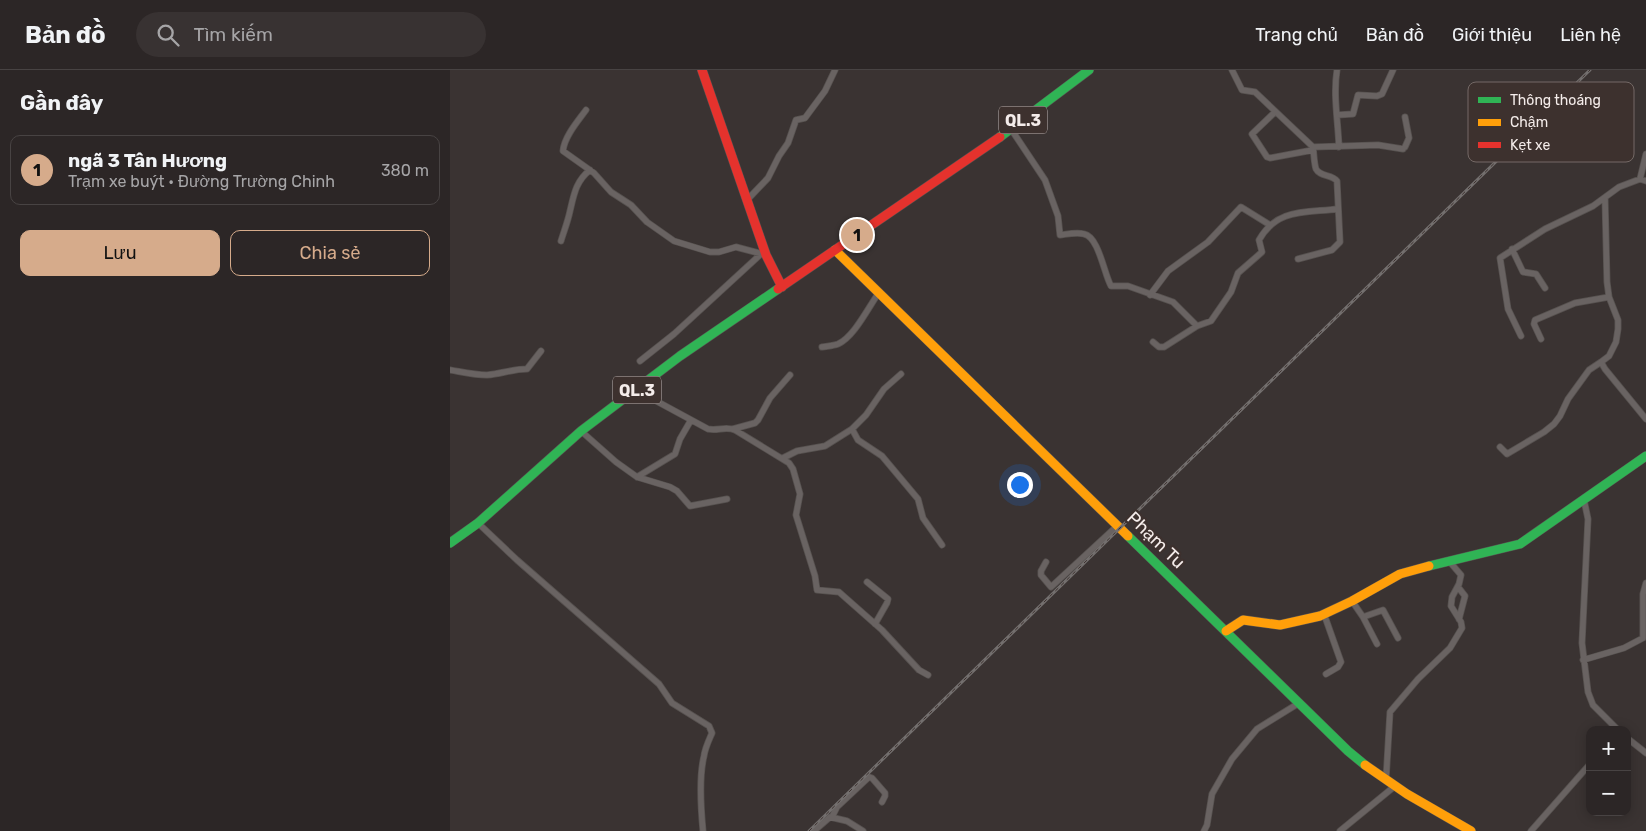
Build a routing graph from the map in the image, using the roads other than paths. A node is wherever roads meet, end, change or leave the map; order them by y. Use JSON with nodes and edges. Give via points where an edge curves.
{"nodes":[{"id":1,"x":702,"y":70,"type":"edge"},
{"id":2,"x":836,"y":70,"type":"edge"},
{"id":3,"x":1089,"y":70,"type":"edge"},
{"id":4,"x":1232,"y":70,"type":"edge"},
{"id":5,"x":1337,"y":70,"type":"edge"},
{"id":6,"x":1393,"y":70,"type":"edge"},
{"id":7,"x":586,"y":110,"type":"dead end"},
{"id":8,"x":1275,"y":112,"type":"junction"},
{"id":9,"x":1337,"y":115,"type":"junction"},
{"id":10,"x":1405,"y":117,"type":"dead end"},
{"id":11,"x":1011,"y":129,"type":"junction"},
{"id":12,"x":1339,"y":147,"type":"junction"},
{"id":13,"x":1313,"y":149,"type":"junction"},
{"id":14,"x":1646,"y":154,"type":"edge"},
{"id":15,"x":590,"y":170,"type":"junction"},
{"id":16,"x":1643,"y":180,"type":"edge"},
{"id":17,"x":1605,"y":198,"type":"junction"},
{"id":18,"x":748,"y":199,"type":"junction"},
{"id":19,"x":1338,"y":209,"type":"junction"},
{"id":20,"x":1270,"y":225,"type":"junction"},
{"id":21,"x":561,"y":241,"type":"dead end"},
{"id":22,"x":1512,"y":249,"type":"junction"},
{"id":23,"x":835,"y":250,"type":"junction"},
{"id":24,"x":764,"y":254,"type":"junction"},
{"id":25,"x":1298,"y":259,"type":"dead end"},
{"id":26,"x":782,"y":286,"type":"junction"},
{"id":27,"x":1545,"y":288,"type":"dead end"},
{"id":28,"x":878,"y":294,"type":"junction"},
{"id":29,"x":1150,"y":295,"type":"junction"},
{"id":30,"x":1609,"y":297,"type":"junction"},
{"id":31,"x":1197,"y":326,"type":"junction"},
{"id":32,"x":1521,"y":336,"type":"dead end"},
{"id":33,"x":1541,"y":339,"type":"dead end"},
{"id":34,"x":1153,"y":342,"type":"dead end"},
{"id":35,"x":822,"y":347,"type":"dead end"},
{"id":36,"x":540,"y":351,"type":"dead end"},
{"id":37,"x":640,"y":361,"type":"dead end"},
{"id":38,"x":1601,"y":362,"type":"junction"},
{"id":39,"x":450,"y":370,"type":"edge"},
{"id":40,"x":790,"y":374,"type":"dead end"},
{"id":41,"x":901,"y":374,"type":"dead end"},
{"id":42,"x":636,"y":390,"type":"junction"},
{"id":43,"x":1646,"y":418,"type":"edge"},
{"id":44,"x":691,"y":420,"type":"junction"},
{"id":45,"x":733,"y":429,"type":"junction"},
{"id":46,"x":852,"y":430,"type":"junction"},
{"id":47,"x":581,"y":431,"type":"junction"},
{"id":48,"x":1500,"y":447,"type":"dead end"},
{"id":49,"x":1646,"y":456,"type":"edge"},
{"id":50,"x":783,"y":458,"type":"junction"},
{"id":51,"x":637,"y":477,"type":"junction"},
{"id":52,"x":727,"y":499,"type":"dead end"},
{"id":53,"x":1584,"y":500,"type":"junction"},
{"id":54,"x":478,"y":523,"type":"junction"},
{"id":55,"x":1117,"y":526,"type":"junction"},
{"id":56,"x":450,"y":543,"type":"edge"},
{"id":57,"x":942,"y":545,"type":"dead end"},
{"id":58,"x":1448,"y":561,"type":"junction"},
{"id":59,"x":1046,"y":562,"type":"dead end"},
{"id":60,"x":867,"y":582,"type":"dead end"},
{"id":61,"x":1646,"y":583,"type":"edge"},
{"id":62,"x":1458,"y":587,"type":"junction"},
{"id":63,"x":1352,"y":601,"type":"junction"},
{"id":64,"x":1324,"y":614,"type":"junction"},
{"id":65,"x":1363,"y":617,"type":"junction"},
{"id":66,"x":1459,"y":619,"type":"junction"},
{"id":67,"x":875,"y":624,"type":"junction"},
{"id":68,"x":1226,"y":632,"type":"junction"},
{"id":69,"x":1398,"y":638,"type":"dead end"},
{"id":70,"x":1377,"y":644,"type":"dead end"},
{"id":71,"x":1583,"y":660,"type":"junction"},
{"id":72,"x":1326,"y":674,"type":"dead end"},
{"id":73,"x":928,"y":676,"type":"dead end"},
{"id":74,"x":1299,"y":703,"type":"junction"},
{"id":75,"x":1614,"y":726,"type":"edge"},
{"id":76,"x":1631,"y":741,"type":"edge"},
{"id":77,"x":1646,"y":754,"type":"edge"},
{"id":78,"x":1586,"y":769,"type":"edge"},
{"id":79,"x":1386,"y":780,"type":"junction"},
{"id":80,"x":1395,"y":786,"type":"junction"},
{"id":81,"x":882,"y":802,"type":"dead end"},
{"id":82,"x":832,"y":817,"type":"junction"},
{"id":83,"x":703,"y":831,"type":"edge"},
{"id":84,"x":814,"y":831,"type":"edge"},
{"id":85,"x":863,"y":831,"type":"edge"},
{"id":86,"x":1204,"y":831,"type":"edge"},
{"id":87,"x":1340,"y":831,"type":"edge"},
{"id":88,"x":1471,"y":831,"type":"edge"},
{"id":89,"x":1531,"y":831,"type":"edge"}],
"edges":[{"from":1,"to":18,"type":"main road"},
{"from":2,"to":18,"type":"street","via":[[826,91],[805,118],[795,122],[788,143],[768,178]]},
{"from":3,"to":11,"type":"main road","number":"QL.3"},
{"from":4,"to":8,"type":"street","via":[[1242,90],[1255,92]]},
{"from":5,"to":9,"type":"street"},
{"from":6,"to":9,"type":"street","via":[[1382,94],[1358,95],[1353,114]]},
{"from":7,"to":15,"type":"street","via":[[563,148],[566,155]]},
{"from":8,"to":13,"type":"street"},
{"from":8,"to":13,"type":"street","via":[[1252,134],[1268,157]]},
{"from":9,"to":12,"type":"street"},
{"from":10,"to":12,"type":"street","via":[[1410,138],[1404,148],[1378,145]]},
{"from":11,"to":23,"type":"main road","number":"QL.3"},
{"from":11,"to":29,"type":"street","via":[[1045,180],[1058,216],[1060,235],[1088,235],[1096,246],[1111,286],[1128,286]]},
{"from":12,"to":13,"type":"street"},
{"from":13,"to":19,"type":"street","via":[[1318,171],[1337,181]]},
{"from":14,"to":16,"type":"street"},
{"from":15,"to":21,"type":"street","via":[[580,179],[572,197]]},
{"from":15,"to":24,"type":"street","via":[[611,192],[674,242],[710,252],[736,247]]},
{"from":16,"to":17,"type":"street","via":[[1619,187]]},
{"from":17,"to":22,"type":"street"},
{"from":17,"to":30,"type":"street"},
{"from":18,"to":24,"type":"main road"},
{"from":19,"to":20,"type":"street","via":[[1286,215]]},
{"from":19,"to":25,"type":"street","via":[[1340,242],[1332,250]]},
{"from":20,"to":29,"type":"street","via":[[1241,207],[1208,242],[1168,271]]},
{"from":20,"to":31,"type":"street","via":[[1259,240],[1262,252],[1238,274],[1231,292],[1211,321]]},
{"from":22,"to":27,"type":"street","via":[[1523,272],[1536,274]]},
{"from":22,"to":32,"type":"street","via":[[1499,260],[1508,309]]},
{"from":23,"to":26,"type":"main road","number":"QL.3"},
{"from":23,"to":28,"type":"main road","name":"Phạm Tu"},
{"from":24,"to":26,"type":"main road"},
{"from":24,"to":37,"type":"street"},
{"from":26,"to":42,"type":"main road","number":"QL.3"},
{"from":28,"to":35,"type":"street","via":[[842,341]]},
{"from":28,"to":55,"type":"main road","name":"Phạm Tu"},
{"from":29,"to":31,"type":"street","via":[[1173,302]]},
{"from":30,"to":33,"type":"street","via":[[1574,303],[1535,320]]},
{"from":30,"to":38,"type":"street","via":[[1618,329],[1609,356]]},
{"from":31,"to":34,"type":"street","via":[[1164,347]]},
{"from":36,"to":39,"type":"street","via":[[527,369],[484,375]]},
{"from":38,"to":43,"type":"street"},
{"from":38,"to":48,"type":"street","via":[[1589,370],[1554,424],[1507,454]]},
{"from":40,"to":45,"type":"street","via":[[755,423]]},
{"from":41,"to":46,"type":"street","via":[[884,389]]},
{"from":42,"to":44,"type":"street"},
{"from":42,"to":47,"type":"main road","number":"QL.3"},
{"from":44,"to":45,"type":"street","via":[[708,430]]},
{"from":44,"to":51,"type":"street","via":[[676,454]]},
{"from":45,"to":50,"type":"street"},
{"from":46,"to":50,"type":"street","via":[[825,446],[797,451]]},
{"from":46,"to":57,"type":"street","via":[[858,440],[882,456],[918,499],[923,518]]},
{"from":47,"to":51,"type":"street"},
{"from":47,"to":54,"type":"main road","number":"QL.3"},
{"from":49,"to":53,"type":"main road"},
{"from":50,"to":67,"type":"street","via":[[792,468],[800,494],[796,515],[817,590],[839,592]]},
{"from":51,"to":52,"type":"street","via":[[670,487],[690,506]]},
{"from":53,"to":58,"type":"main road","via":[[1520,544]]},
{"from":53,"to":71,"type":"street","via":[[1588,519]]},
{"from":54,"to":56,"type":"main road","number":"QL.3"},
{"from":54,"to":83,"type":"street","via":[[659,684],[672,703],[709,726],[712,733],[703,764]]},
{"from":55,"to":59,"type":"street","via":[[1051,587],[1041,575]]},
{"from":55,"to":68,"type":"main road","name":"Phạm Tu"},
{"from":58,"to":62,"type":"street","via":[[1461,575]]},
{"from":58,"to":63,"type":"main road","via":[[1400,574]]},
{"from":60,"to":67,"type":"street","via":[[888,599]]},
{"from":61,"to":71,"type":"street","via":[[1643,638],[1624,648]]},
{"from":62,"to":66,"type":"street","via":[[1465,596]]},
{"from":62,"to":66,"type":"street","via":[[1452,594],[1451,606]]},
{"from":63,"to":64,"type":"main road"},
{"from":63,"to":65,"type":"street"},
{"from":64,"to":68,"type":"main road","via":[[1280,624],[1243,620]]},
{"from":64,"to":72,"type":"street","via":[[1341,662]]},
{"from":65,"to":69,"type":"street","via":[[1383,610]]},
{"from":65,"to":70,"type":"street"},
{"from":66,"to":79,"type":"street","via":[[1462,628],[1451,647],[1390,712]]},
{"from":67,"to":73,"type":"street"},
{"from":68,"to":74,"type":"main road","name":"Phạm Tu"},
{"from":71,"to":75,"type":"street","via":[[1590,700]]},
{"from":74,"to":79,"type":"main road","name":"Phạm Tu","via":[[1359,761]]},
{"from":74,"to":86,"type":"street","via":[[1257,729],[1232,759],[1212,794]]},
{"from":76,"to":77,"type":"street"},
{"from":78,"to":89,"type":"street"},
{"from":79,"to":80,"type":"main road","name":"Phạm Tu"},
{"from":80,"to":87,"type":"street"},
{"from":80,"to":88,"type":"main road","name":"Phạm Tu"},
{"from":81,"to":82,"type":"street","via":[[885,793],[869,777],[837,807]]},
{"from":82,"to":84,"type":"street"},
{"from":82,"to":85,"type":"street","via":[[847,821]]}]}
